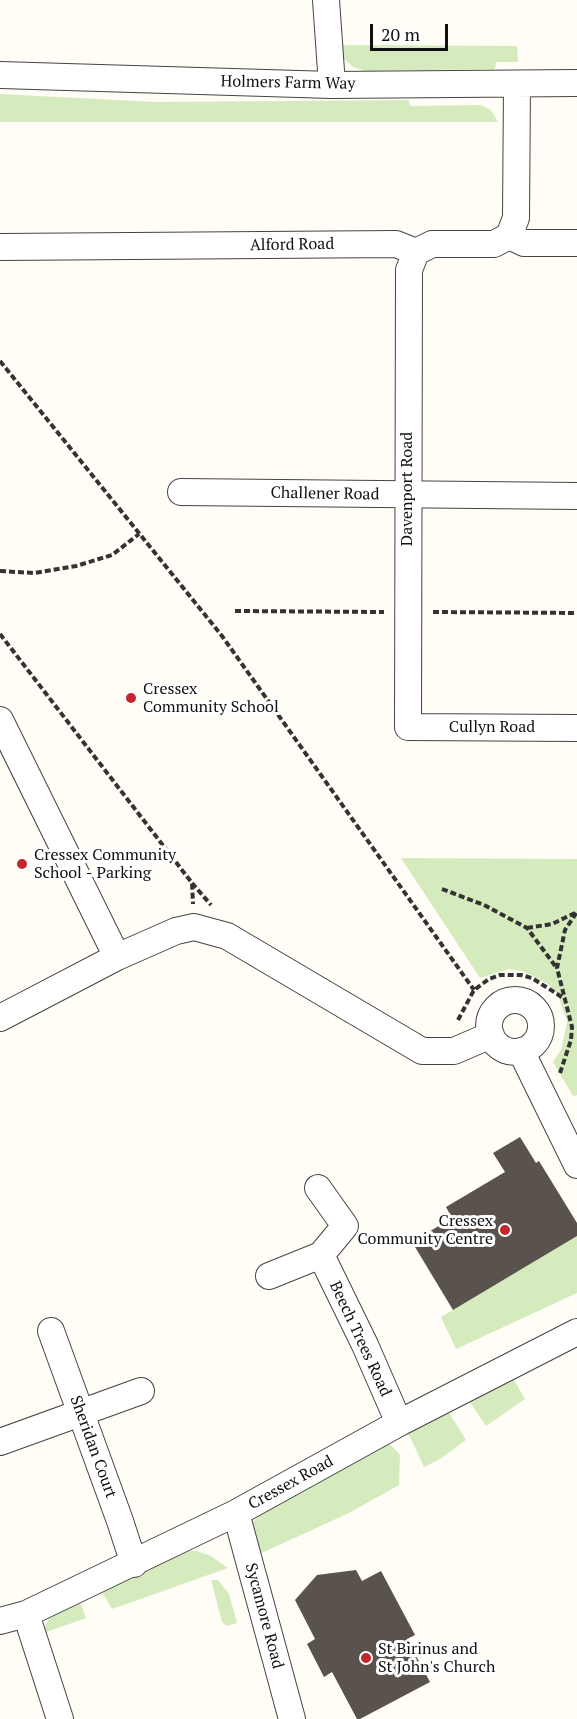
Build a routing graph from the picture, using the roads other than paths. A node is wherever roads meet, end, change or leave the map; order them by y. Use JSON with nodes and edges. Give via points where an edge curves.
{"nodes":[{"id":1,"x":326,"y":0,"type":"edge"},
{"id":2,"x":0,"y":75,"type":"edge"},
{"id":3,"x":577,"y":83,"type":"edge"},
{"id":4,"x":518,"y":84,"type":"junction"},
{"id":5,"x":332,"y":85,"type":"junction"},
{"id":6,"x":509,"y":236,"type":"junction"},
{"id":7,"x":577,"y":243,"type":"edge"},
{"id":8,"x":0,"y":247,"type":"edge"},
{"id":9,"x":416,"y":252,"type":"junction"},
{"id":10,"x":181,"y":492,"type":"dead end"},
{"id":11,"x":406,"y":495,"type":"junction"},
{"id":12,"x":577,"y":496,"type":"edge"},
{"id":13,"x":0,"y":720,"type":"edge"},
{"id":14,"x":408,"y":727,"type":"joint"},
{"id":15,"x":577,"y":728,"type":"edge"},
{"id":16,"x":117,"y":957,"type":"junction"},
{"id":17,"x":0,"y":1018,"type":"edge"},
{"id":18,"x":491,"y":1035,"type":"junction"},
{"id":19,"x":521,"y":1052,"type":"junction"},
{"id":20,"x":577,"y":1165,"type":"edge"},
{"id":21,"x":318,"y":1188,"type":"dead end"},
{"id":22,"x":321,"y":1255,"type":"junction"},
{"id":23,"x":269,"y":1276,"type":"dead end"},
{"id":24,"x":51,"y":1331,"type":"dead end"},
{"id":25,"x":577,"y":1332,"type":"edge"},
{"id":26,"x":141,"y":1391,"type":"dead end"},
{"id":27,"x":80,"y":1413,"type":"junction"},
{"id":28,"x":399,"y":1423,"type":"junction"},
{"id":29,"x":0,"y":1442,"type":"edge"},
{"id":30,"x":236,"y":1513,"type":"junction"},
{"id":31,"x":134,"y":1564,"type":"junction"},
{"id":32,"x":26,"y":1614,"type":"junction"},
{"id":33,"x":0,"y":1621,"type":"edge"},
{"id":34,"x":60,"y":1719,"type":"edge"},
{"id":35,"x":292,"y":1719,"type":"edge"}],
"edges":[{"from":1,"to":5,"type":"street"},
{"from":2,"to":5,"type":"street","name":"Holmers Farm Way"},
{"from":3,"to":4,"type":"street","name":"Holmers Farm Way"},
{"from":4,"to":5,"type":"street","name":"Holmers Farm Way"},
{"from":4,"to":6,"type":"street","via":[[516,218]]},
{"from":6,"to":7,"type":"street","via":[[524,243]]},
{"from":6,"to":9,"type":"street","via":[[494,244],[432,243]]},
{"from":8,"to":9,"type":"street","name":"Alford Road","via":[[396,244]]},
{"from":9,"to":11,"type":"street","name":"Davenport Road","via":[[409,270]]},
{"from":10,"to":11,"type":"street","name":"Challener Road"},
{"from":11,"to":12,"type":"street","name":"Challener Road"},
{"from":11,"to":14,"type":"street","name":"Davenport Road"},
{"from":13,"to":16,"type":"street"},
{"from":14,"to":15,"type":"street","name":"Cullyn Road"},
{"from":16,"to":17,"type":"street"},
{"from":16,"to":18,"type":"street","via":[[176,930],[194,927],[228,936],[422,1051],[454,1051]]},
{"from":18,"to":19,"type":"street","via":[[505,1050]]},
{"from":18,"to":19,"type":"street","via":[[489,1023],[496,1007],[513,1000],[530,1004],[541,1027],[535,1042]]},
{"from":19,"to":20,"type":"street"},
{"from":21,"to":22,"type":"street","via":[[345,1226]]},
{"from":22,"to":23,"type":"street"},
{"from":22,"to":28,"type":"street","name":"Beech Trees Road"},
{"from":24,"to":27,"type":"street","name":"Sheridan Court"},
{"from":25,"to":28,"type":"street","name":"Cressex Road"},
{"from":26,"to":27,"type":"street"},
{"from":27,"to":29,"type":"street"},
{"from":27,"to":31,"type":"street","name":"Sheridan Court"},
{"from":28,"to":30,"type":"street","name":"Cressex Road"},
{"from":30,"to":31,"type":"street","name":"Cressex Road"},
{"from":30,"to":35,"type":"street","name":"Sycamore Road"},
{"from":31,"to":32,"type":"street","name":"Cressex Road"},
{"from":32,"to":33,"type":"street","name":"Cressex Road"},
{"from":32,"to":34,"type":"street"}]}
